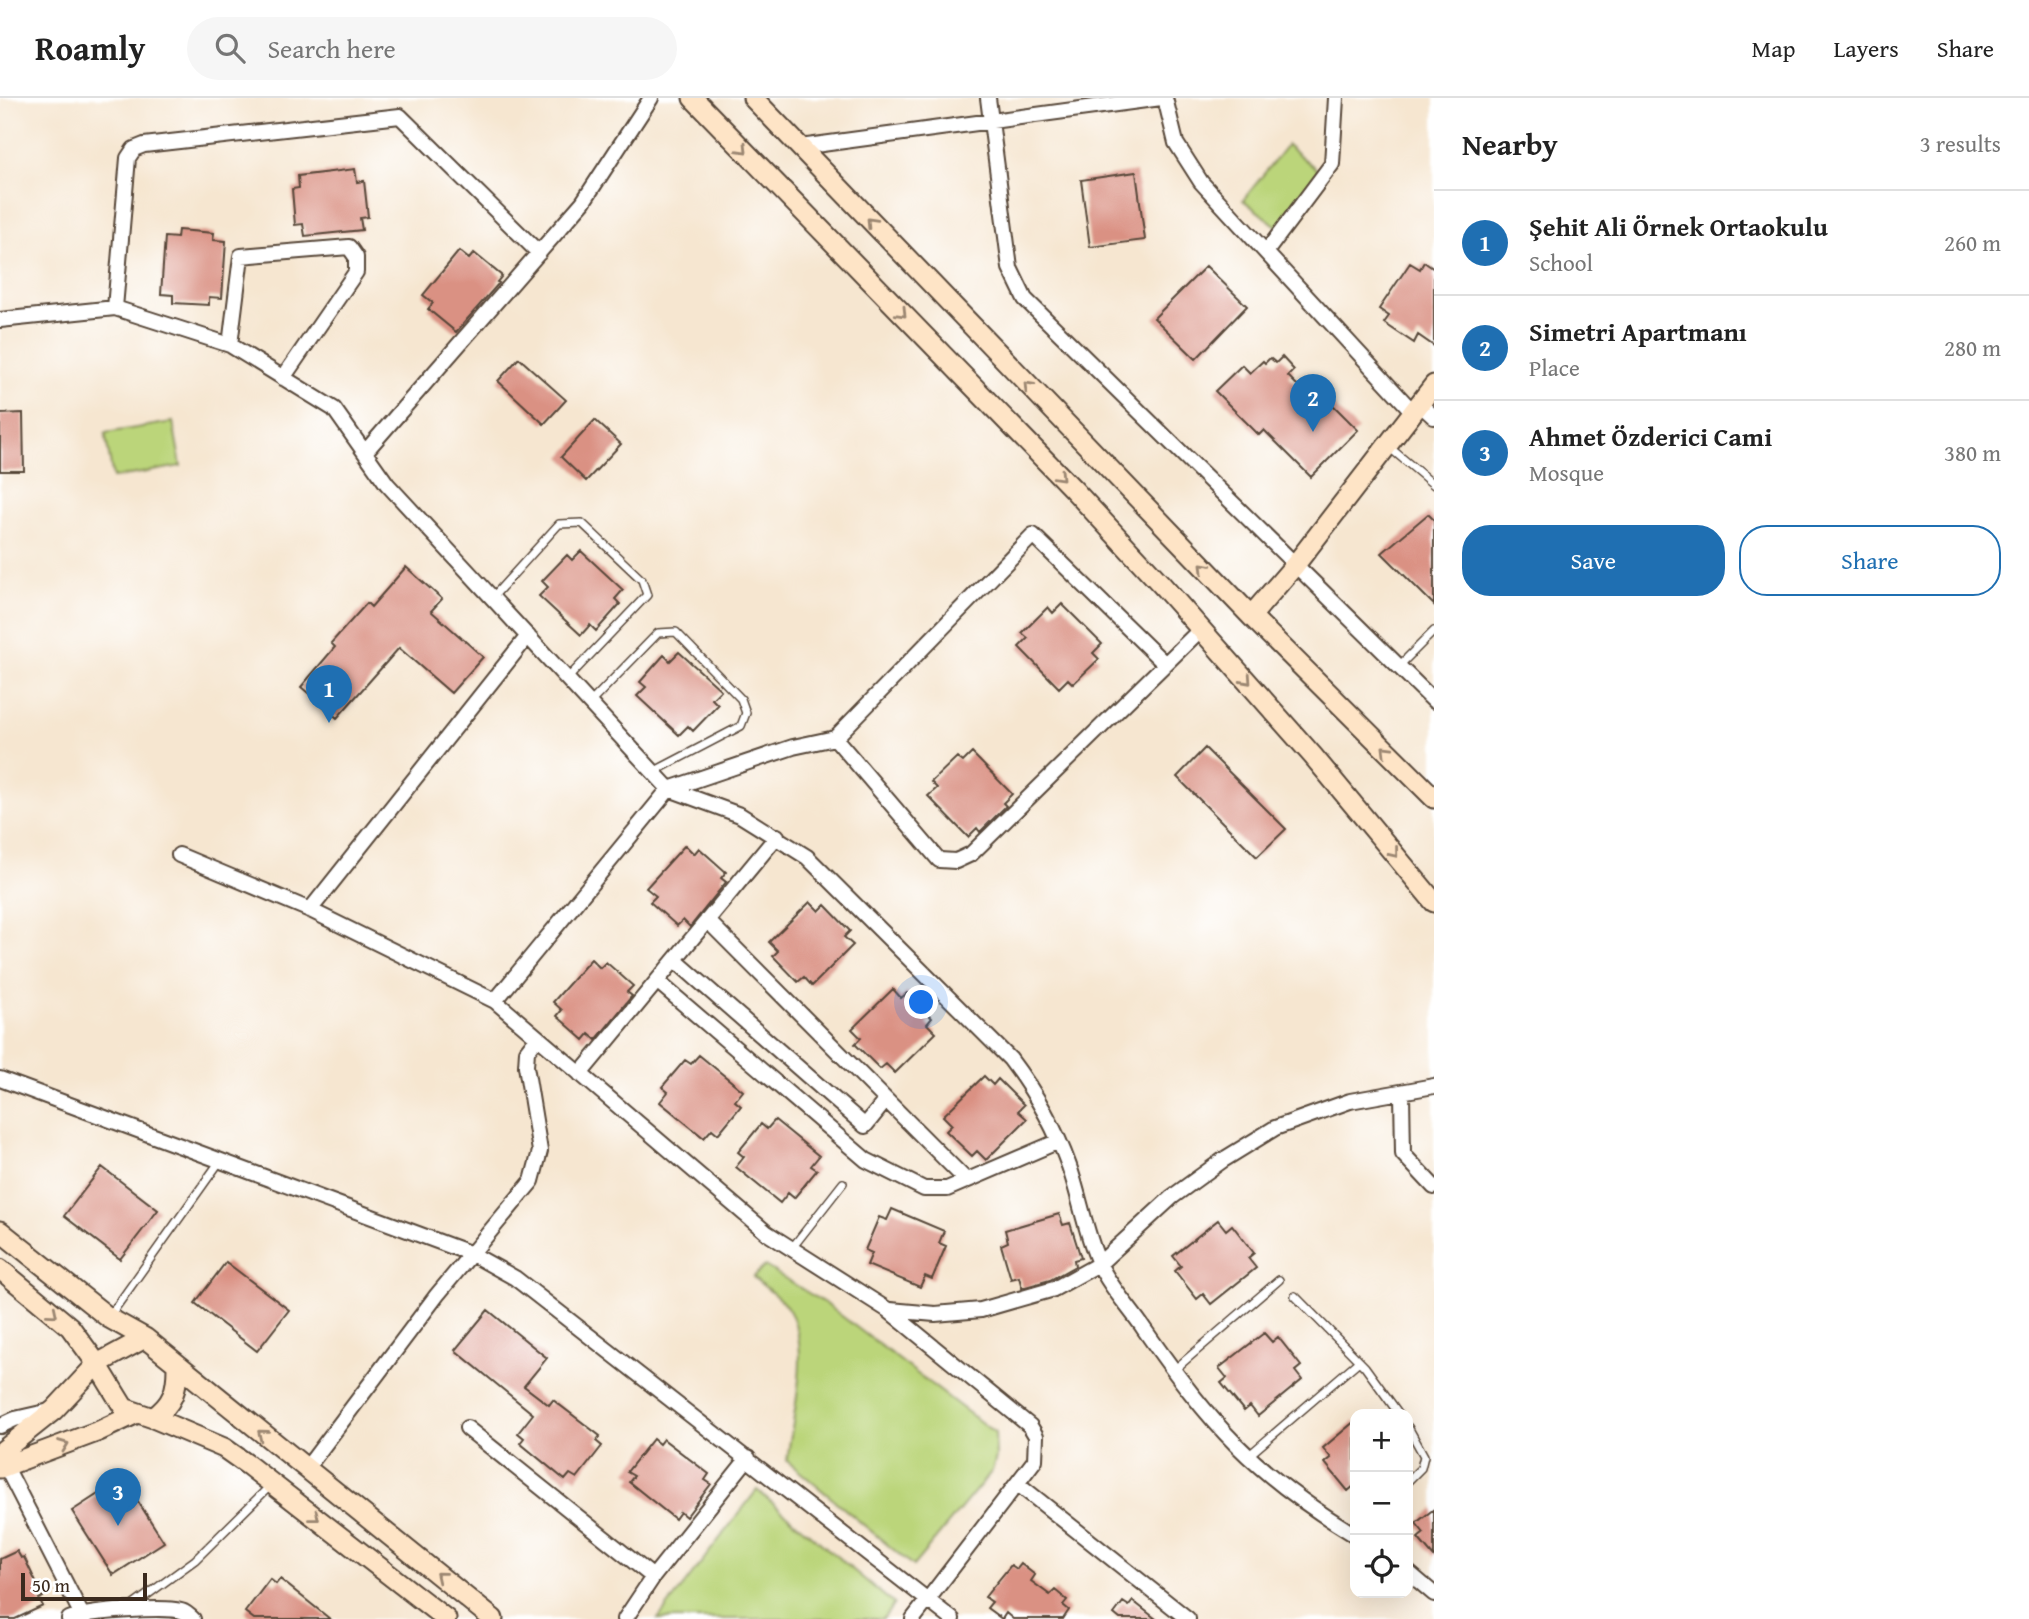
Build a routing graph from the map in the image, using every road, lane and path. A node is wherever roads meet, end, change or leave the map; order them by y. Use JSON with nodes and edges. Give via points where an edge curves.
{"nodes":[{"id":1,"x":651,"y":98,"type":"edge"},
{"id":2,"x":754,"y":98,"type":"edge"},
{"id":3,"x":988,"y":98,"type":"edge"},
{"id":4,"x":1163,"y":98,"type":"edge"},
{"id":5,"x":1336,"y":98,"type":"edge"},
{"id":6,"x":694,"y":99,"type":"edge"},
{"id":7,"x":990,"y":121,"type":"junction"},
{"id":8,"x":800,"y":147,"type":"junction"},
{"id":9,"x":1266,"y":252,"type":"junction"},
{"id":10,"x":539,"y":253,"type":"junction"},
{"id":11,"x":115,"y":308,"type":"junction"},
{"id":12,"x":0,"y":320,"type":"edge"},
{"id":13,"x":229,"y":345,"type":"junction"},
{"id":14,"x":283,"y":379,"type":"junction"},
{"id":15,"x":1433,"y":388,"type":"edge"},
{"id":16,"x":1423,"y":412,"type":"edge"},
{"id":17,"x":1388,"y":446,"type":"junction"},
{"id":18,"x":366,"y":451,"type":"junction"},
{"id":19,"x":1434,"y":485,"type":"edge"},
{"id":20,"x":1295,"y":565,"type":"junction"},
{"id":21,"x":492,"y":598,"type":"junction"},
{"id":22,"x":1251,"y":616,"type":"junction"},
{"id":23,"x":1201,"y":629,"type":"junction"},
{"id":24,"x":1434,"y":631,"type":"edge"},
{"id":25,"x":528,"y":636,"type":"junction"},
{"id":26,"x":1165,"y":664,"type":"junction"},
{"id":27,"x":1398,"y":666,"type":"junction"},
{"id":28,"x":567,"y":679,"type":"junction"},
{"id":29,"x":1434,"y":701,"type":"edge"},
{"id":30,"x":590,"y":703,"type":"junction"},
{"id":31,"x":835,"y":738,"type":"junction"},
{"id":32,"x":653,"y":772,"type":"junction"},
{"id":33,"x":669,"y":789,"type":"junction"},
{"id":34,"x":1434,"y":798,"type":"edge"},
{"id":35,"x":777,"y":836,"type":"junction"},
{"id":36,"x":179,"y":855,"type":"dead end"},
{"id":37,"x":1434,"y":902,"type":"edge"},
{"id":38,"x":310,"y":910,"type":"junction"},
{"id":39,"x":707,"y":920,"type":"junction"},
{"id":40,"x":675,"y":960,"type":"junction"},
{"id":41,"x":657,"y":981,"type":"junction"},
{"id":42,"x":495,"y":1001,"type":"junction"},
{"id":43,"x":537,"y":1038,"type":"junction"},
{"id":44,"x":580,"y":1074,"type":"junction"},
{"id":45,"x":0,"y":1079,"type":"edge"},
{"id":46,"x":1434,"y":1086,"type":"edge"},
{"id":47,"x":1402,"y":1093,"type":"junction"},
{"id":48,"x":886,"y":1100,"type":"junction"},
{"id":49,"x":1059,"y":1141,"type":"junction"},
{"id":50,"x":221,"y":1160,"type":"junction"},
{"id":51,"x":966,"y":1180,"type":"junction"},
{"id":52,"x":843,"y":1183,"type":"dead end"},
{"id":53,"x":1434,"y":1187,"type":"edge"},
{"id":54,"x":0,"y":1231,"type":"edge"},
{"id":55,"x":791,"y":1249,"type":"junction"},
{"id":56,"x":472,"y":1254,"type":"junction"},
{"id":57,"x":1099,"y":1264,"type":"junction"},
{"id":58,"x":0,"y":1269,"type":"edge"},
{"id":59,"x":1279,"y":1280,"type":"dead end"},
{"id":60,"x":1295,"y":1296,"type":"dead end"},
{"id":61,"x":888,"y":1310,"type":"junction"},
{"id":62,"x":109,"y":1318,"type":"junction"},
{"id":63,"x":145,"y":1338,"type":"junction"},
{"id":64,"x":1359,"y":1361,"type":"junction"},
{"id":65,"x":97,"y":1364,"type":"junction"},
{"id":66,"x":177,"y":1367,"type":"junction"},
{"id":67,"x":1173,"y":1371,"type":"junction"},
{"id":68,"x":1395,"y":1409,"type":"edge"},
{"id":69,"x":54,"y":1410,"type":"junction"},
{"id":70,"x":144,"y":1416,"type":"junction"},
{"id":71,"x":0,"y":1426,"type":"edge"},
{"id":72,"x":467,"y":1428,"type":"dead end"},
{"id":73,"x":1413,"y":1436,"type":"edge"},
{"id":74,"x":1246,"y":1457,"type":"junction"},
{"id":75,"x":748,"y":1458,"type":"junction"},
{"id":76,"x":5,"y":1468,"type":"edge"},
{"id":77,"x":306,"y":1469,"type":"junction"},
{"id":78,"x":1413,"y":1476,"type":"edge"},
{"id":79,"x":1018,"y":1483,"type":"junction"},
{"id":80,"x":272,"y":1484,"type":"junction"},
{"id":81,"x":0,"y":1491,"type":"edge"},
{"id":82,"x":1350,"y":1531,"type":"edge"},
{"id":83,"x":1413,"y":1576,"type":"edge"},
{"id":84,"x":653,"y":1577,"type":"junction"},
{"id":85,"x":1434,"y":1594,"type":"edge"},
{"id":86,"x":929,"y":1600,"type":"junction"},
{"id":87,"x":125,"y":1611,"type":"junction"},
{"id":88,"x":78,"y":1617,"type":"edge"},
{"id":89,"x":193,"y":1619,"type":"edge"},
{"id":90,"x":446,"y":1619,"type":"edge"},
{"id":91,"x":493,"y":1619,"type":"edge"},
{"id":92,"x":625,"y":1619,"type":"edge"},
{"id":93,"x":913,"y":1619,"type":"edge"},
{"id":94,"x":952,"y":1619,"type":"edge"},
{"id":95,"x":1188,"y":1619,"type":"edge"}],
"edges":[{"from":1,"to":10,"type":"street","via":[[583,202]]},
{"from":2,"to":8,"type":"street"},
{"from":3,"to":7,"type":"street"},
{"from":4,"to":7,"type":"street"},
{"from":4,"to":9,"type":"street","via":[[1187,163]]},
{"from":5,"to":9,"type":"street","via":[[1332,164]]},
{"from":6,"to":23,"type":"street","one_way":true,"via":[[1073,489]]},
{"from":7,"to":8,"type":"street"},
{"from":7,"to":20,"type":"street","via":[[1010,268],[1025,299]]},
{"from":22,"to":8,"type":"street","one_way":true},
{"from":9,"to":16,"type":"street"},
{"from":10,"to":11,"type":"street","via":[[400,117],[144,145],[128,158]]},
{"from":10,"to":18,"type":"street"},
{"from":11,"to":12,"type":"street"},
{"from":11,"to":13,"type":"street"},
{"from":13,"to":14,"type":"street"},
{"from":13,"to":14,"type":"street","via":[[241,256],[349,247],[356,257],[356,272]]},
{"from":14,"to":18,"type":"street","via":[[334,409]]},
{"from":15,"to":16,"type":"street"},
{"from":16,"to":17,"type":"street"},
{"from":17,"to":19,"type":"lane"},
{"from":17,"to":20,"type":"street"},
{"from":18,"to":21,"type":"street","via":[[387,484]]},
{"from":20,"to":22,"type":"street"},
{"from":20,"to":27,"type":"street"},
{"from":21,"to":25,"type":"street"},
{"from":21,"to":28,"type":"lane","via":[[559,524],[566,522],[582,523],[642,580],[647,596]]},
{"from":34,"to":22,"type":"street","one_way":true},
{"from":23,"to":26,"type":"street"},
{"from":23,"to":37,"type":"street","one_way":true},
{"from":24,"to":27,"type":"lane"},
{"from":25,"to":28,"type":"street"},
{"from":25,"to":38,"type":"street"},
{"from":26,"to":31,"type":"street","via":[[971,854],[957,861],[939,860]]},
{"from":26,"to":31,"type":"street","via":[[1033,535]]},
{"from":27,"to":29,"type":"street"},
{"from":28,"to":30,"type":"street"},
{"from":30,"to":32,"type":"street"},
{"from":30,"to":32,"type":"lane","via":[[658,633],[666,631],[676,632],[741,699],[746,713],[741,726]]},
{"from":31,"to":33,"type":"street","via":[[793,747]]},
{"from":32,"to":33,"type":"street"},
{"from":33,"to":35,"type":"street","via":[[729,810]]},
{"from":33,"to":42,"type":"street"},
{"from":35,"to":39,"type":"street"},
{"from":35,"to":49,"type":"street","via":[[828,875],[1010,1059]]},
{"from":36,"to":38,"type":"street"},
{"from":38,"to":42,"type":"street"},
{"from":39,"to":40,"type":"street"},
{"from":39,"to":48,"type":"street"},
{"from":40,"to":41,"type":"street"},
{"from":40,"to":48,"type":"street","via":[[865,1126]]},
{"from":41,"to":44,"type":"street"},
{"from":41,"to":51,"type":"street","via":[[866,1160],[930,1191],[942,1191]]},
{"from":42,"to":43,"type":"street"},
{"from":43,"to":44,"type":"street"},
{"from":43,"to":56,"type":"street","via":[[527,1051],[526,1066],[540,1151],[536,1170],[523,1195]]},
{"from":44,"to":55,"type":"street"},
{"from":45,"to":50,"type":"street"},
{"from":46,"to":47,"type":"street"},
{"from":47,"to":53,"type":"street","via":[[1403,1154]]},
{"from":47,"to":57,"type":"street","via":[[1324,1108],[1262,1135],[1172,1197]]},
{"from":48,"to":51,"type":"street"},
{"from":49,"to":51,"type":"street"},
{"from":49,"to":57,"type":"street"},
{"from":50,"to":56,"type":"street"},
{"from":50,"to":62,"type":"lane"},
{"from":52,"to":55,"type":"lane"},
{"from":54,"to":62,"type":"street"},
{"from":55,"to":61,"type":"street"},
{"from":56,"to":75,"type":"street","via":[[515,1279]]},
{"from":56,"to":77,"type":"street"},
{"from":57,"to":61,"type":"street","via":[[1054,1289],[1006,1305],[935,1314]]},
{"from":57,"to":67,"type":"street"},
{"from":58,"to":65,"type":"street","one_way":true,"via":[[70,1327]]},
{"from":59,"to":67,"type":"lane"},
{"from":60,"to":64,"type":"lane"},
{"from":61,"to":79,"type":"street","via":[[1030,1426],[1036,1436],[1035,1460]]},
{"from":62,"to":63,"type":"street"},
{"from":63,"to":65,"type":"street"},
{"from":63,"to":66,"type":"street"},
{"from":64,"to":68,"type":"lane"},
{"from":64,"to":74,"type":"lane"},
{"from":65,"to":69,"type":"street"},
{"from":65,"to":70,"type":"street","via":[[124,1408]]},
{"from":66,"to":70,"type":"street","via":[[173,1398],[165,1410]]},
{"from":77,"to":66,"type":"street","one_way":true},
{"from":67,"to":74,"type":"street"},
{"from":69,"to":71,"type":"street"},
{"from":69,"to":76,"type":"street"},
{"from":76,"to":70,"type":"street","one_way":true},
{"from":70,"to":80,"type":"street","via":[[224,1448]]},
{"from":72,"to":84,"type":"street"},
{"from":73,"to":78,"type":"lane","via":[[1424,1456]]},
{"from":74,"to":82,"type":"street","via":[[1291,1494]]},
{"from":75,"to":84,"type":"street"},
{"from":75,"to":86,"type":"street"},
{"from":76,"to":81,"type":"street"},
{"from":76,"to":88,"type":"street"},
{"from":91,"to":77,"type":"street","one_way":true},
{"from":79,"to":86,"type":"street"},
{"from":79,"to":95,"type":"street"},
{"from":80,"to":87,"type":"lane","via":[[195,1560]]},
{"from":80,"to":90,"type":"street","one_way":true},
{"from":83,"to":85,"type":"street"},
{"from":84,"to":92,"type":"street"},
{"from":86,"to":93,"type":"street"},
{"from":86,"to":94,"type":"street"},
{"from":87,"to":88,"type":"street"},
{"from":87,"to":89,"type":"street","via":[[183,1611]]}]}
